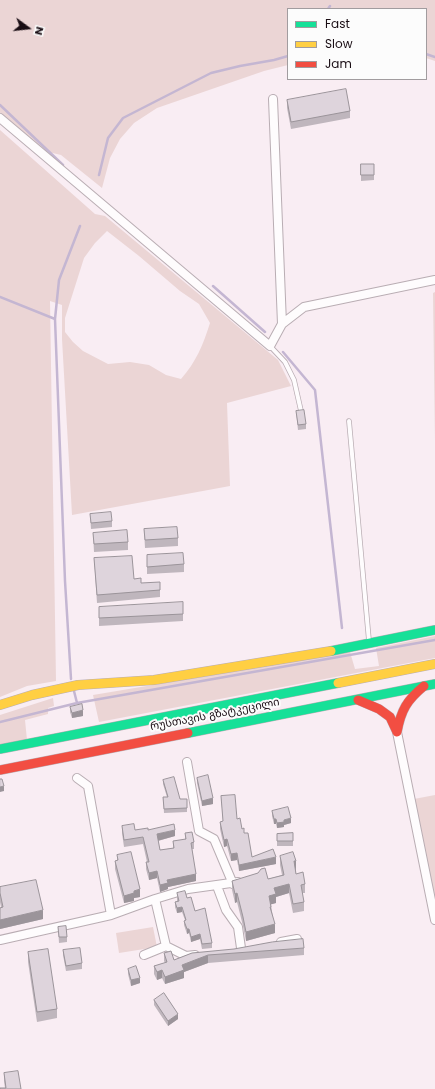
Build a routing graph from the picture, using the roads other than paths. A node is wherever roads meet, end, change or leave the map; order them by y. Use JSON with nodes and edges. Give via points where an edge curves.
{"nodes":[{"id":1,"x":273,"y":99,"type":"dead end"},
{"id":2,"x":0,"y":118,"type":"edge"},
{"id":3,"x":435,"y":280,"type":"edge"},
{"id":4,"x":282,"y":324,"type":"junction"},
{"id":5,"x":270,"y":346,"type":"junction"},
{"id":6,"x":301,"y":411,"type":"edge"},
{"id":7,"x":349,"y":421,"type":"dead end"},
{"id":8,"x":435,"y":630,"type":"edge"},
{"id":9,"x":369,"y":644,"type":"junction"},
{"id":10,"x":435,"y":664,"type":"edge"},
{"id":11,"x":435,"y":684,"type":"edge"},
{"id":12,"x":424,"y":686,"type":"junction"},
{"id":13,"x":358,"y":700,"type":"junction"},
{"id":14,"x":0,"y":705,"type":"edge"},
{"id":15,"x":397,"y":732,"type":"junction"},
{"id":16,"x":0,"y":750,"type":"edge"},
{"id":17,"x":187,"y":762,"type":"dead end"},
{"id":18,"x":0,"y":770,"type":"edge"},
{"id":19,"x":77,"y":778,"type":"dead end"},
{"id":20,"x":248,"y":879,"type":"edge"},
{"id":21,"x":233,"y":884,"type":"junction"},
{"id":22,"x":216,"y":886,"type":"junction"},
{"id":23,"x":155,"y":899,"type":"junction"},
{"id":24,"x":111,"y":915,"type":"junction"},
{"id":25,"x":435,"y":920,"type":"edge"},
{"id":26,"x":297,"y":939,"type":"edge"},
{"id":27,"x":0,"y":940,"type":"edge"},
{"id":28,"x":269,"y":944,"type":"edge"},
{"id":29,"x":166,"y":946,"type":"junction"},
{"id":30,"x":233,"y":951,"type":"edge"},
{"id":31,"x":202,"y":954,"type":"edge"},
{"id":32,"x":144,"y":955,"type":"dead end"}],
"edges":[{"from":1,"to":4,"type":"street"},
{"from":2,"to":5,"type":"street"},
{"from":3,"to":4,"type":"street","via":[[304,307]]},
{"from":4,"to":5,"type":"street"},
{"from":5,"to":6,"type":"lane","via":[[285,362],[294,380]]},
{"from":7,"to":9,"type":"lane"},
{"from":8,"to":9,"type":"main road"},
{"from":9,"to":14,"type":"main road","via":[[154,680],[78,685]]},
{"from":10,"to":16,"type":"main road","name":"რუსთავის გზატკეცილი"},
{"from":11,"to":12,"type":"main road","name":"რუსთავის გზატკეცილი"},
{"from":12,"to":13,"type":"main road","name":"რუსთავის გზატკეცილი"},
{"from":12,"to":15,"type":"main road","via":[[414,694],[400,714]]},
{"from":13,"to":15,"type":"main road","via":[[390,717]]},
{"from":13,"to":18,"type":"main road","name":"რუსთავის გზატკეცილი"},
{"from":15,"to":25,"type":"street"},
{"from":17,"to":21,"type":"street","via":[[200,831],[214,839]]},
{"from":19,"to":24,"type":"street","via":[[88,786]]},
{"from":20,"to":21,"type":"street"},
{"from":21,"to":22,"type":"street"},
{"from":22,"to":23,"type":"street","via":[[188,889]]},
{"from":22,"to":30,"type":"street","via":[[226,910],[238,927],[245,948]]},
{"from":23,"to":24,"type":"street"},
{"from":23,"to":29,"type":"street"},
{"from":24,"to":27,"type":"street"},
{"from":26,"to":28,"type":"street"},
{"from":29,"to":31,"type":"street","via":[[186,956]]},
{"from":29,"to":32,"type":"street"}]}
